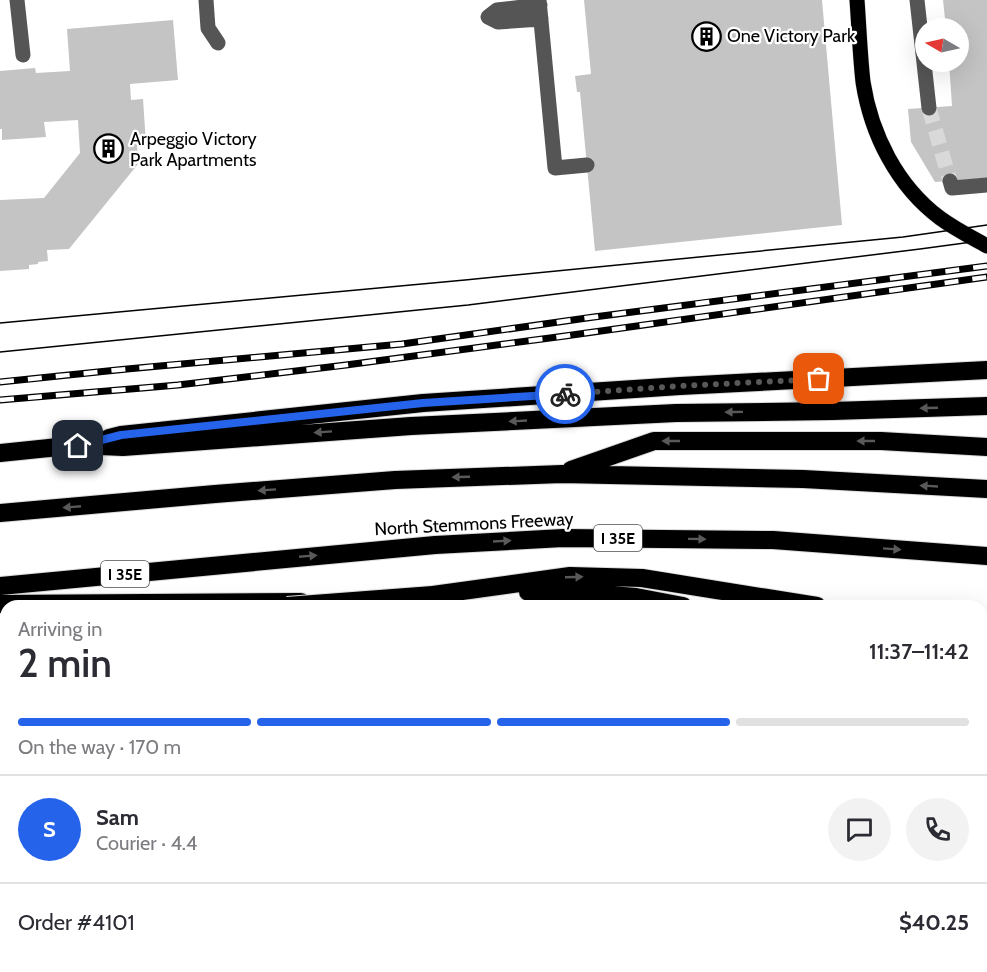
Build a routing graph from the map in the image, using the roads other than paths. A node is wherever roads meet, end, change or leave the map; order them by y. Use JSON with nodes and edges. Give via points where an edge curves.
{"nodes":[{"id":1,"x":17,"y":0,"type":"edge"},
{"id":2,"x":206,"y":0,"type":"edge"},
{"id":3,"x":857,"y":0,"type":"edge"},
{"id":4,"x":917,"y":0,"type":"edge"},
{"id":5,"x":540,"y":8,"type":"edge"},
{"id":6,"x":218,"y":44,"type":"dead end"},
{"id":7,"x":23,"y":55,"type":"dead end"},
{"id":8,"x":929,"y":108,"type":"tunnel mouth"},
{"id":9,"x":586,"y":165,"type":"dead end"},
{"id":10,"x":950,"y":181,"type":"dead end"},
{"id":11,"x":987,"y":185,"type":"edge"},
{"id":12,"x":987,"y":246,"type":"edge"},
{"id":13,"x":987,"y":370,"type":"edge"},
{"id":14,"x":987,"y":406,"type":"edge"},
{"id":15,"x":78,"y":446,"type":"junction"},
{"id":16,"x":987,"y":447,"type":"edge"},
{"id":17,"x":0,"y":453,"type":"edge"},
{"id":18,"x":562,"y":474,"type":"junction"},
{"id":19,"x":987,"y":489,"type":"edge"},
{"id":20,"x":0,"y":513,"type":"edge"},
{"id":21,"x":987,"y":556,"type":"edge"},
{"id":22,"x":0,"y":586,"type":"edge"},
{"id":23,"x":433,"y":595,"type":"junction"},
{"id":24,"x":367,"y":600,"type":"edge"},
{"id":25,"x":652,"y":600,"type":"edge"},
{"id":26,"x":780,"y":600,"type":"edge"}],
"edges":[{"from":1,"to":7,"type":"street"},
{"from":2,"to":6,"type":"street","via":[[208,28]]},
{"from":3,"to":12,"type":"main road","via":[[864,82],[882,146],[901,178],[923,203]]},
{"from":4,"to":8,"type":"street"},
{"from":5,"to":9,"type":"street","via":[[555,168]]},
{"from":10,"to":11,"type":"street","via":[[952,188]]},
{"from":13,"to":15,"type":"highway","via":[[423,403],[121,435]]},
{"from":14,"to":15,"type":"highway","one_way":true,"via":[[676,413],[411,426],[123,447]]},
{"from":15,"to":17,"type":"highway"},
{"from":16,"to":18,"type":"highway","one_way":true,"via":[[881,441],[654,441]]},
{"from":19,"to":18,"type":"highway","one_way":true,"via":[[802,479]]},
{"from":18,"to":20,"type":"highway","one_way":true,"via":[[395,480]]},
{"from":22,"to":21,"type":"highway","name":"North Stemmons Freeway","number":"I 35E","one_way":true,"via":[[435,545],[563,538],[773,540]]},
{"from":23,"to":24,"type":"highway","bridge":true},
{"from":23,"to":25,"type":"highway","via":[[559,591]]},
{"from":23,"to":26,"type":"highway","one_way":true,"via":[[570,576],[642,578]]}]}
